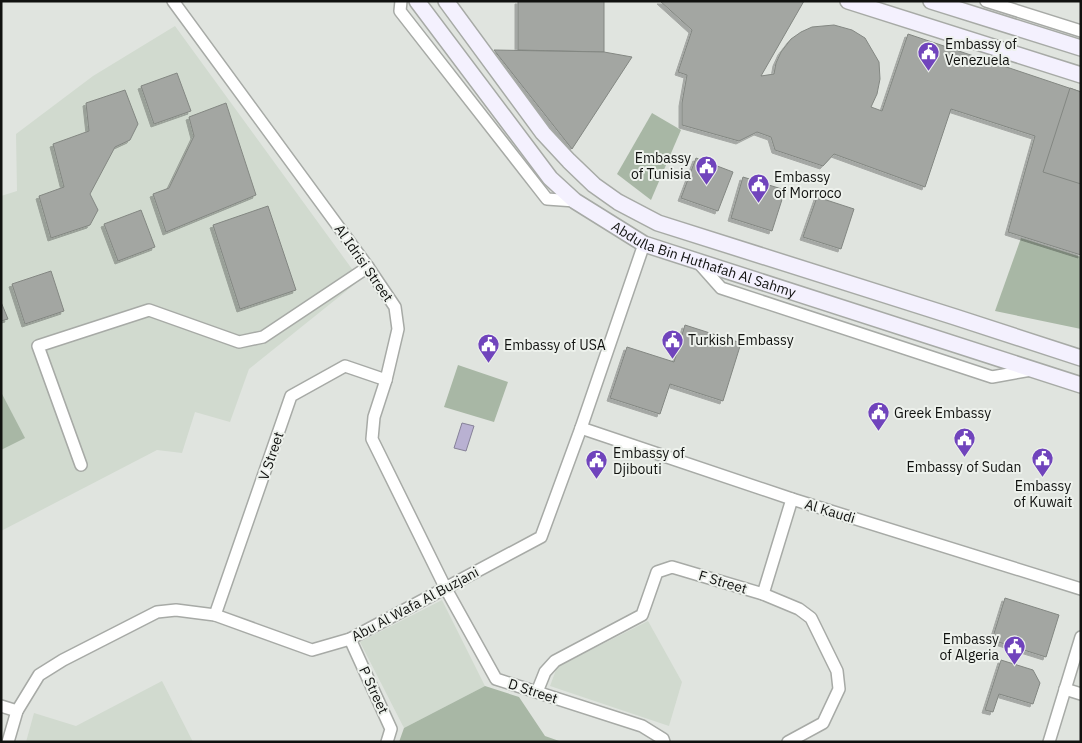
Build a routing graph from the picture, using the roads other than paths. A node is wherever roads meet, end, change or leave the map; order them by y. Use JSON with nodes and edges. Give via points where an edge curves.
{"nodes":[{"id":1,"x":401,"y":1,"type":"edge"},
{"id":2,"x":417,"y":1,"type":"edge"},
{"id":3,"x":446,"y":1,"type":"edge"},
{"id":4,"x":848,"y":1,"type":"edge"},
{"id":5,"x":931,"y":1,"type":"edge"},
{"id":6,"x":986,"y":1,"type":"edge"},
{"id":7,"x":177,"y":2,"type":"edge"},
{"id":8,"x":1081,"y":31,"type":"edge"},
{"id":9,"x":1081,"y":48,"type":"edge"},
{"id":10,"x":1081,"y":75,"type":"edge"},
{"id":11,"x":575,"y":201,"type":"junction"},
{"id":12,"x":644,"y":244,"type":"junction"},
{"id":13,"x":368,"y":267,"type":"junction"},
{"id":14,"x":1081,"y":358,"type":"edge"},
{"id":15,"x":386,"y":380,"type":"junction"},
{"id":16,"x":1081,"y":385,"type":"edge"},
{"id":17,"x":581,"y":428,"type":"junction"},
{"id":18,"x":81,"y":465,"type":"dead end"},
{"id":19,"x":792,"y":499,"type":"junction"},
{"id":20,"x":431,"y":558,"type":"joint"},
{"id":21,"x":446,"y":588,"type":"junction"},
{"id":22,"x":1081,"y":589,"type":"edge"},
{"id":23,"x":763,"y":594,"type":"junction"},
{"id":24,"x":215,"y":615,"type":"junction"},
{"id":25,"x":1081,"y":637,"type":"edge"},
{"id":26,"x":350,"y":639,"type":"junction"},
{"id":27,"x":1065,"y":689,"type":"junction"},
{"id":28,"x":537,"y":692,"type":"junction"},
{"id":29,"x":1081,"y":694,"type":"edge"},
{"id":30,"x":1,"y":706,"type":"edge"},
{"id":31,"x":17,"y":712,"type":"junction"},
{"id":32,"x":8,"y":742,"type":"edge"},
{"id":33,"x":387,"y":742,"type":"edge"},
{"id":34,"x":664,"y":742,"type":"edge"},
{"id":35,"x":788,"y":742,"type":"edge"},
{"id":36,"x":1049,"y":742,"type":"edge"}],
"edges":[{"from":1,"to":11,"type":"street","via":[[400,11],[547,199]]},
{"from":2,"to":11,"type":"street","name":"Abdulla Bin Huthafah Al Sahmy","via":[[550,178]]},
{"from":3,"to":14,"type":"street","name":"Abdulla Bin Huthafah Al Sahmy","via":[[543,133],[594,185],[618,202],[658,223]]},
{"from":4,"to":10,"type":"street"},
{"from":5,"to":9,"type":"street"},
{"from":6,"to":8,"type":"street"},
{"from":7,"to":13,"type":"street","name":"Al Idrisi Street"},
{"from":11,"to":12,"type":"street","name":"Abdulla Bin Huthafah Al Sahmy"},
{"from":12,"to":16,"type":"street","name":"Abdulla Bin Huthafah Al Sahmy"},
{"from":12,"to":17,"type":"street","name":"Abu Al Wafa Al Buzjani"},
{"from":13,"to":15,"type":"street","name":"Al Idrisi Street","via":[[396,308],[398,329]]},
{"from":13,"to":18,"type":"street","via":[[263,336],[239,342],[149,310],[38,346]]},
{"from":15,"to":20,"type":"street","name":"Al Idrisi Street","via":[[374,417],[372,439]]},
{"from":15,"to":24,"type":"street","name":"V Street","via":[[345,366],[291,396]]},
{"from":17,"to":19,"type":"street","name":"Al Kaudi"},
{"from":17,"to":21,"type":"street","name":"Abu Al Wafa Al Buzjani","via":[[541,537]]},
{"from":19,"to":22,"type":"street","name":"Al Kaudi"},
{"from":19,"to":23,"type":"street"},
{"from":20,"to":21,"type":"street","name":"D Street"},
{"from":21,"to":26,"type":"street","name":"Abu Al Wafa Al Buzjani"},
{"from":21,"to":28,"type":"street","name":"D Street","via":[[496,679]]},
{"from":23,"to":28,"type":"street","name":"F Street","via":[[672,566],[657,572],[642,615],[555,661],[545,672]]},
{"from":23,"to":35,"type":"street","name":"F Street","via":[[799,609],[811,618],[837,671],[839,688],[823,723]]},
{"from":24,"to":26,"type":"street","name":"Abu Al Wafa Al Buzjani","via":[[312,650]]},
{"from":24,"to":31,"type":"street","name":"Abu Al Wafa Al Buzjani","via":[[176,610],[157,612],[39,675]]},
{"from":25,"to":27,"type":"street"},
{"from":26,"to":33,"type":"street","name":"P Street","via":[[391,729]]},
{"from":27,"to":29,"type":"street"},
{"from":27,"to":36,"type":"street"},
{"from":28,"to":34,"type":"street","name":"D Street","via":[[642,726]]},
{"from":30,"to":31,"type":"street"},
{"from":31,"to":32,"type":"street","name":"Abu Al Wafa Al Buzjani"}]}
